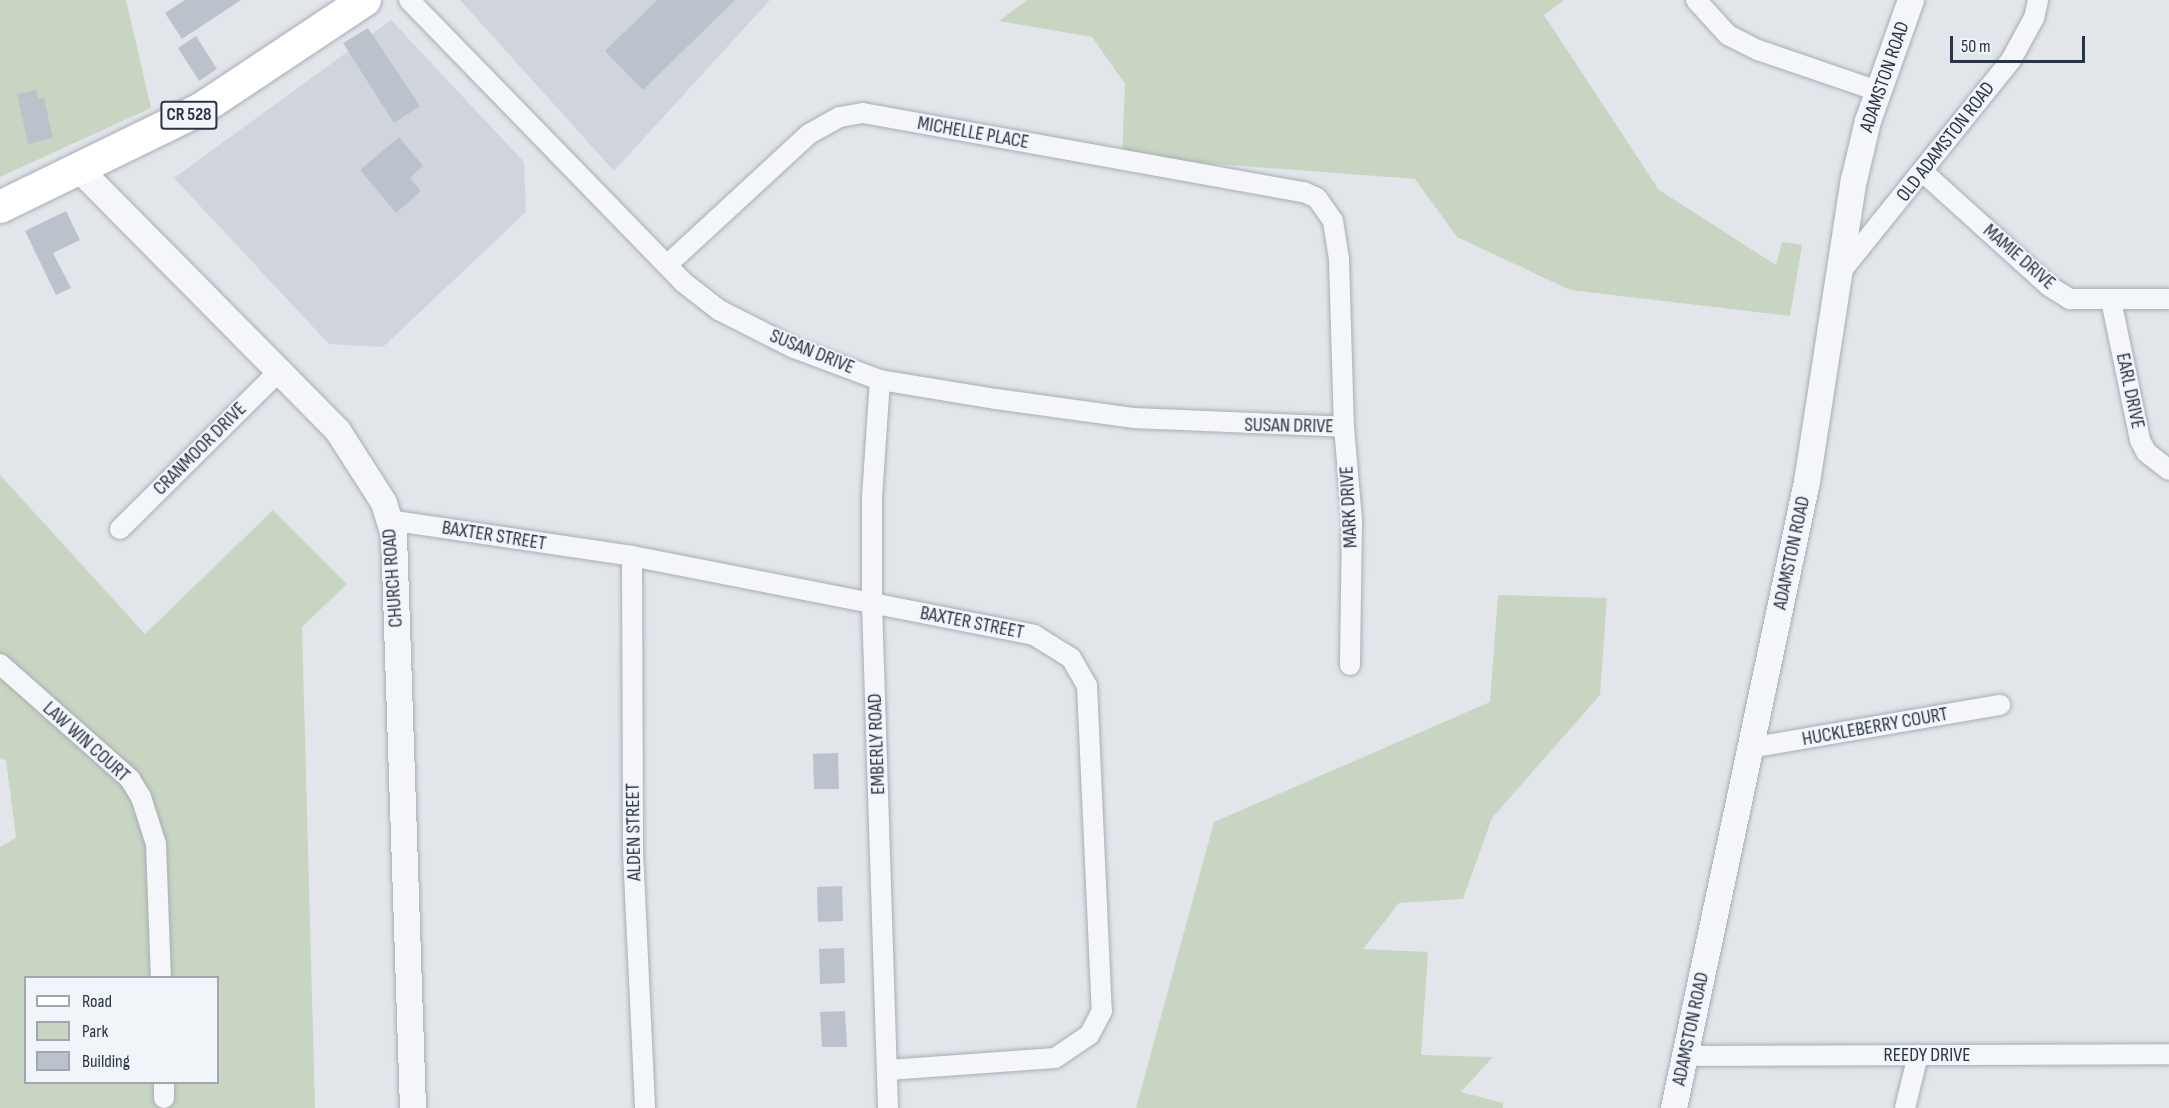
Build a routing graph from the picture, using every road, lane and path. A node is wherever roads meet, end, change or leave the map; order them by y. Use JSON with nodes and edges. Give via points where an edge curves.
{"nodes":[{"id":1,"x":409,"y":0,"type":"edge"},
{"id":2,"x":1696,"y":0,"type":"edge"},
{"id":3,"x":1911,"y":0,"type":"edge"},
{"id":4,"x":2038,"y":0,"type":"edge"},
{"id":5,"x":345,"y":5,"type":"edge"},
{"id":6,"x":1878,"y":91,"type":"junction"},
{"id":7,"x":79,"y":169,"type":"junction"},
{"id":8,"x":1923,"y":172,"type":"junction"},
{"id":9,"x":0,"y":207,"type":"edge"},
{"id":10,"x":1324,"y":208,"type":"joint"},
{"id":11,"x":667,"y":265,"type":"junction"},
{"id":12,"x":1839,"y":274,"type":"junction"},
{"id":13,"x":2169,"y":299,"type":"edge"},
{"id":14,"x":2111,"y":300,"type":"junction"},
{"id":15,"x":281,"y":369,"type":"junction"},
{"id":16,"x":880,"y":380,"type":"junction"},
{"id":17,"x":1344,"y":427,"type":"junction"},
{"id":18,"x":2169,"y":470,"type":"edge"},
{"id":19,"x":389,"y":520,"type":"junction"},
{"id":20,"x":120,"y":529,"type":"dead end"},
{"id":21,"x":632,"y":556,"type":"junction"},
{"id":22,"x":872,"y":604,"type":"junction"},
{"id":23,"x":0,"y":664,"type":"edge"},
{"id":24,"x":1350,"y":664,"type":"dead end"},
{"id":25,"x":2000,"y":705,"type":"dead end"},
{"id":26,"x":1750,"y":748,"type":"junction"},
{"id":27,"x":160,"y":976,"type":"edge"},
{"id":28,"x":2169,"y":1054,"type":"edge"},
{"id":29,"x":1918,"y":1055,"type":"junction"},
{"id":30,"x":1686,"y":1056,"type":"junction"},
{"id":31,"x":888,"y":1070,"type":"junction"},
{"id":32,"x":413,"y":1108,"type":"edge"},
{"id":33,"x":645,"y":1108,"type":"edge"},
{"id":34,"x":888,"y":1108,"type":"edge"},
{"id":35,"x":1674,"y":1108,"type":"edge"},
{"id":36,"x":1905,"y":1108,"type":"edge"}],
"edges":[{"from":1,"to":11,"type":"street","name":"SUSAN DRIVE"},
{"from":2,"to":6,"type":"street","via":[[1728,35],[1758,50]]},
{"from":3,"to":6,"type":"street","name":"ADAMSTON ROAD"},
{"from":4,"to":8,"type":"street","name":"OLD ADAMSTON ROAD","via":[[2034,18],[2011,60]]},
{"from":5,"to":7,"type":"main road","number":"CR 528","via":[[201,110]]},
{"from":6,"to":12,"type":"street","name":"ADAMSTON ROAD","via":[[1854,180]]},
{"from":7,"to":9,"type":"main road","number":"CR 528"},
{"from":7,"to":15,"type":"street","name":"CHURCH ROAD"},
{"from":8,"to":12,"type":"street","name":"OLD ADAMSTON ROAD"},
{"from":8,"to":14,"type":"street","name":"MAMIE DRIVE","via":[[2049,286],[2070,299]]},
{"from":10,"to":11,"type":"street","name":"MICHELLE PLACE","via":[[1317,198],[1304,192],[862,113],[840,117],[809,134]]},
{"from":10,"to":17,"type":"street","name":"MARK DRIVE","via":[[1333,221],[1339,260]]},
{"from":11,"to":16,"type":"street","name":"SUSAN DRIVE","via":[[719,310],[794,348]]},
{"from":12,"to":26,"type":"street","name":"ADAMSTON ROAD","via":[[1807,482]]},
{"from":13,"to":14,"type":"street","name":"MAMIE DRIVE"},
{"from":14,"to":18,"type":"street","name":"EARL DRIVE","via":[[2140,440],[2146,452]]},
{"from":15,"to":19,"type":"street","name":"CHURCH ROAD","via":[[338,431],[365,468]]},
{"from":15,"to":20,"type":"street","name":"CRANMOOR DRIVE"},
{"from":16,"to":17,"type":"street","name":"SUSAN DRIVE","via":[[1132,418]]},
{"from":16,"to":22,"type":"street","name":"EMBERLY ROAD","via":[[872,497]]},
{"from":17,"to":24,"type":"street","name":"MARK DRIVE","via":[[1352,520]]},
{"from":19,"to":21,"type":"street","name":"BAXTER STREET"},
{"from":19,"to":32,"type":"street","name":"CHURCH ROAD","via":[[394,535]]},
{"from":21,"to":22,"type":"street","name":"BAXTER STREET"},
{"from":21,"to":33,"type":"street","name":"ALDEN STREET","via":[[633,852]]},
{"from":22,"to":31,"type":"street","name":"EMBERLY ROAD"},
{"from":22,"to":31,"type":"street","name":"BAXTER STREET","via":[[1035,636],[1071,658],[1079,668],[1087,686],[1102,1011],[1089,1035],[1055,1058]]},
{"from":23,"to":27,"type":"street","name":"LAW WIN COURT","via":[[130,779],[141,797],[156,844]]},
{"from":25,"to":26,"type":"street","name":"HUCKLEBERRY COURT"},
{"from":26,"to":30,"type":"street","name":"ADAMSTON ROAD"},
{"from":28,"to":29,"type":"street","name":"REEDY DRIVE"},
{"from":29,"to":30,"type":"street","name":"REEDY DRIVE"},
{"from":29,"to":36,"type":"street"},
{"from":30,"to":35,"type":"street","name":"ADAMSTON ROAD"},
{"from":31,"to":34,"type":"street","name":"EMBERLY ROAD"}]}
